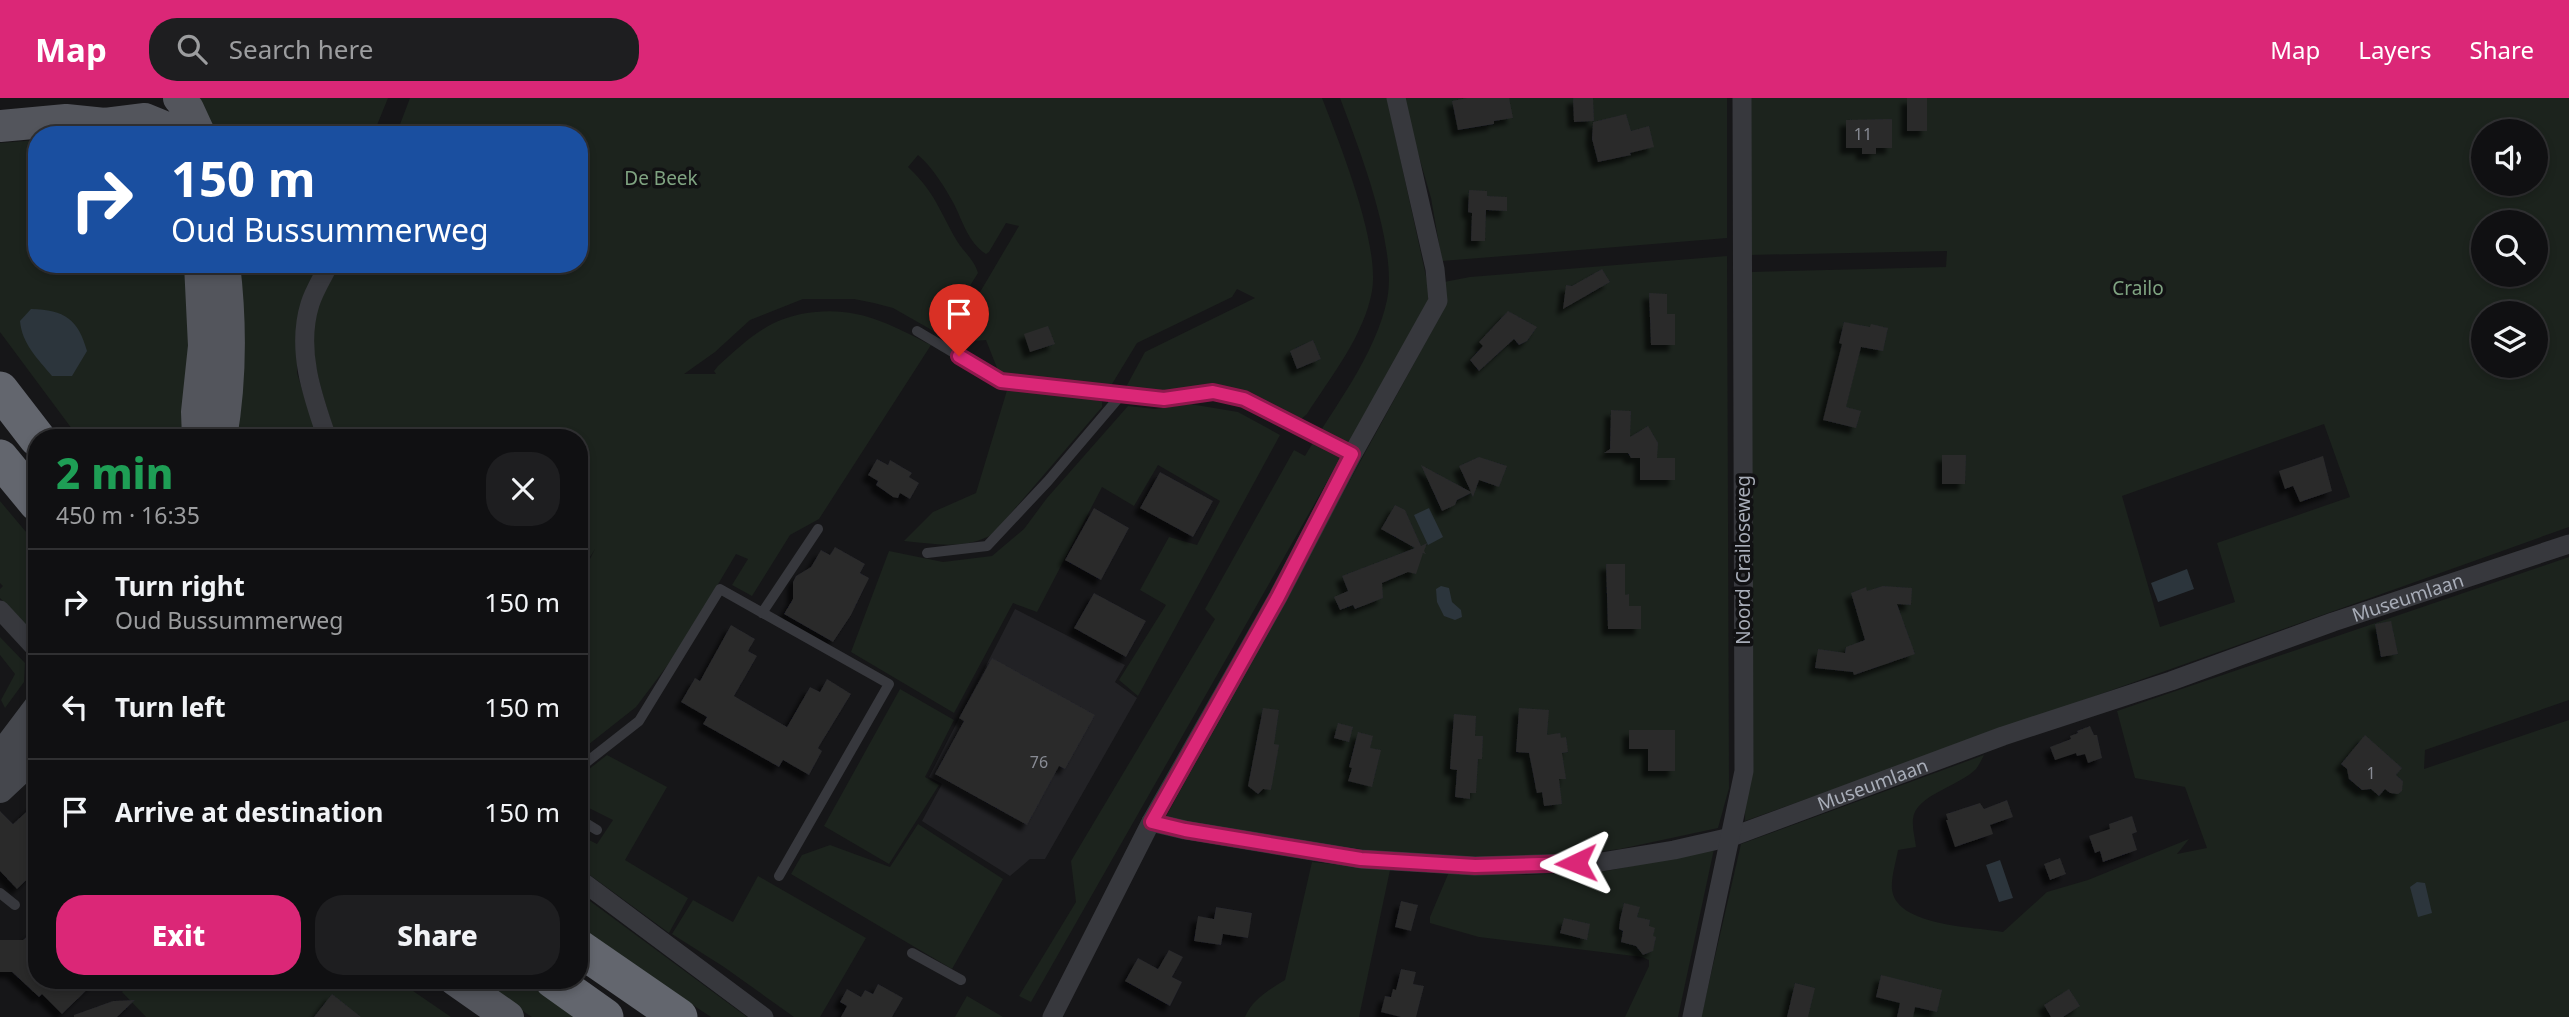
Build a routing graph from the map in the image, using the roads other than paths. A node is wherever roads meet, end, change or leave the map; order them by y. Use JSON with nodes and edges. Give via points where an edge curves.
{"nodes":[{"id":1,"x":113,"y":98,"type":"edge"},
{"id":2,"x":140,"y":98,"type":"edge"},
{"id":3,"x":179,"y":98,"type":"edge"},
{"id":4,"x":1395,"y":98,"type":"edge"},
{"id":5,"x":1742,"y":98,"type":"edge"},
{"id":6,"x":0,"y":108,"type":"edge"},
{"id":7,"x":60,"y":109,"type":"edge"},
{"id":8,"x":0,"y":126,"type":"edge"},
{"id":9,"x":159,"y":126,"type":"edge"},
{"id":10,"x":166,"y":126,"type":"edge"},
{"id":11,"x":196,"y":126,"type":"edge"},
{"id":12,"x":200,"y":273,"type":"edge"},
{"id":13,"x":225,"y":273,"type":"edge"},
{"id":14,"x":325,"y":273,"type":"edge"},
{"id":15,"x":917,"y":331,"type":"dead end"},
{"id":16,"x":0,"y":390,"type":"edge"},
{"id":17,"x":1122,"y":394,"type":"junction"},
{"id":18,"x":30,"y":429,"type":"edge"},
{"id":19,"x":198,"y":429,"type":"edge"},
{"id":20,"x":222,"y":429,"type":"edge"},
{"id":21,"x":324,"y":429,"type":"edge"},
{"id":22,"x":1352,"y":454,"type":"junction"},
{"id":23,"x":0,"y":458,"type":"edge"},
{"id":24,"x":28,"y":492,"type":"edge"},
{"id":25,"x":818,"y":529,"type":"dead end"},
{"id":26,"x":2569,"y":544,"type":"edge"},
{"id":27,"x":927,"y":552,"type":"dead end"},
{"id":28,"x":0,"y":610,"type":"edge"},
{"id":29,"x":762,"y":613,"type":"junction"},
{"id":30,"x":28,"y":640,"type":"edge"},
{"id":31,"x":28,"y":720,"type":"edge"},
{"id":32,"x":0,"y":757,"type":"edge"},
{"id":33,"x":28,"y":757,"type":"edge"},
{"id":34,"x":588,"y":761,"type":"edge"},
{"id":35,"x":0,"y":789,"type":"edge"},
{"id":36,"x":1152,"y":822,"type":"junction"},
{"id":37,"x":588,"y":824,"type":"edge"},
{"id":38,"x":597,"y":830,"type":"dead end"},
{"id":39,"x":1731,"y":837,"type":"junction"},
{"id":40,"x":779,"y":876,"type":"dead end"},
{"id":41,"x":588,"y":886,"type":"edge"},
{"id":42,"x":0,"y":893,"type":"edge"},
{"id":43,"x":15,"y":905,"type":"dead end"},
{"id":44,"x":912,"y":953,"type":"dead end"},
{"id":45,"x":588,"y":954,"type":"edge"},
{"id":46,"x":961,"y":980,"type":"dead end"},
{"id":47,"x":468,"y":989,"type":"edge"},
{"id":48,"x":565,"y":989,"type":"edge"},
{"id":49,"x":508,"y":1017,"type":"edge"},
{"id":50,"x":605,"y":1017,"type":"edge"},
{"id":51,"x":679,"y":1017,"type":"edge"},
{"id":52,"x":764,"y":1017,"type":"edge"},
{"id":53,"x":1052,"y":1017,"type":"edge"},
{"id":54,"x":1692,"y":1017,"type":"edge"}],
"edges":[{"from":1,"to":7,"type":"main road","via":[[90,113]]},
{"from":2,"to":10,"type":"main road"},
{"from":3,"to":11,"type":"main road"},
{"from":4,"to":22,"type":"street","via":[[1435,269],[1438,302]]},
{"from":5,"to":39,"type":"street","name":"Noord Crailoseweg","via":[[1744,771]]},
{"from":6,"to":7,"type":"main road"},
{"from":7,"to":8,"type":"main road"},
{"from":7,"to":9,"type":"main road","via":[[105,124],[145,119]]},
{"from":12,"to":19,"type":"main road","via":[[204,336]]},
{"from":13,"to":20,"type":"main road","via":[[229,348]]},
{"from":14,"to":21,"type":"street","via":[[310,304],[303,345]]},
{"from":15,"to":17,"type":"lane","via":[[1001,381]]},
{"from":16,"to":18,"type":"highway"},
{"from":17,"to":22,"type":"lane","via":[[1164,399],[1213,392],[1244,399]]},
{"from":17,"to":27,"type":"lane","via":[[988,546]]},
{"from":22,"to":36,"type":"street"},
{"from":23,"to":24,"type":"highway"},
{"from":25,"to":29,"type":"lane"},
{"from":26,"to":39,"type":"street","name":"Museumlaan","via":[[2003,736]]},
{"from":28,"to":30,"type":"street"},
{"from":29,"to":34,"type":"lane","via":[[720,589],[639,721]]},
{"from":29,"to":40,"type":"lane","via":[[889,684]]},
{"from":31,"to":32,"type":"main road"},
{"from":33,"to":35,"type":"main road"},
{"from":36,"to":39,"type":"street","name":"Museumlaan","via":[[1361,859],[1475,866],[1601,862]]},
{"from":36,"to":53,"type":"street"},
{"from":37,"to":38,"type":"lane"},
{"from":39,"to":54,"type":"street","name":"Noord Crailoseweg"},
{"from":41,"to":52,"type":"street"},
{"from":42,"to":43,"type":"lane"},
{"from":44,"to":46,"type":"lane"},
{"from":45,"to":51,"type":"highway"},
{"from":47,"to":49,"type":"main road"},
{"from":48,"to":50,"type":"highway"}]}
